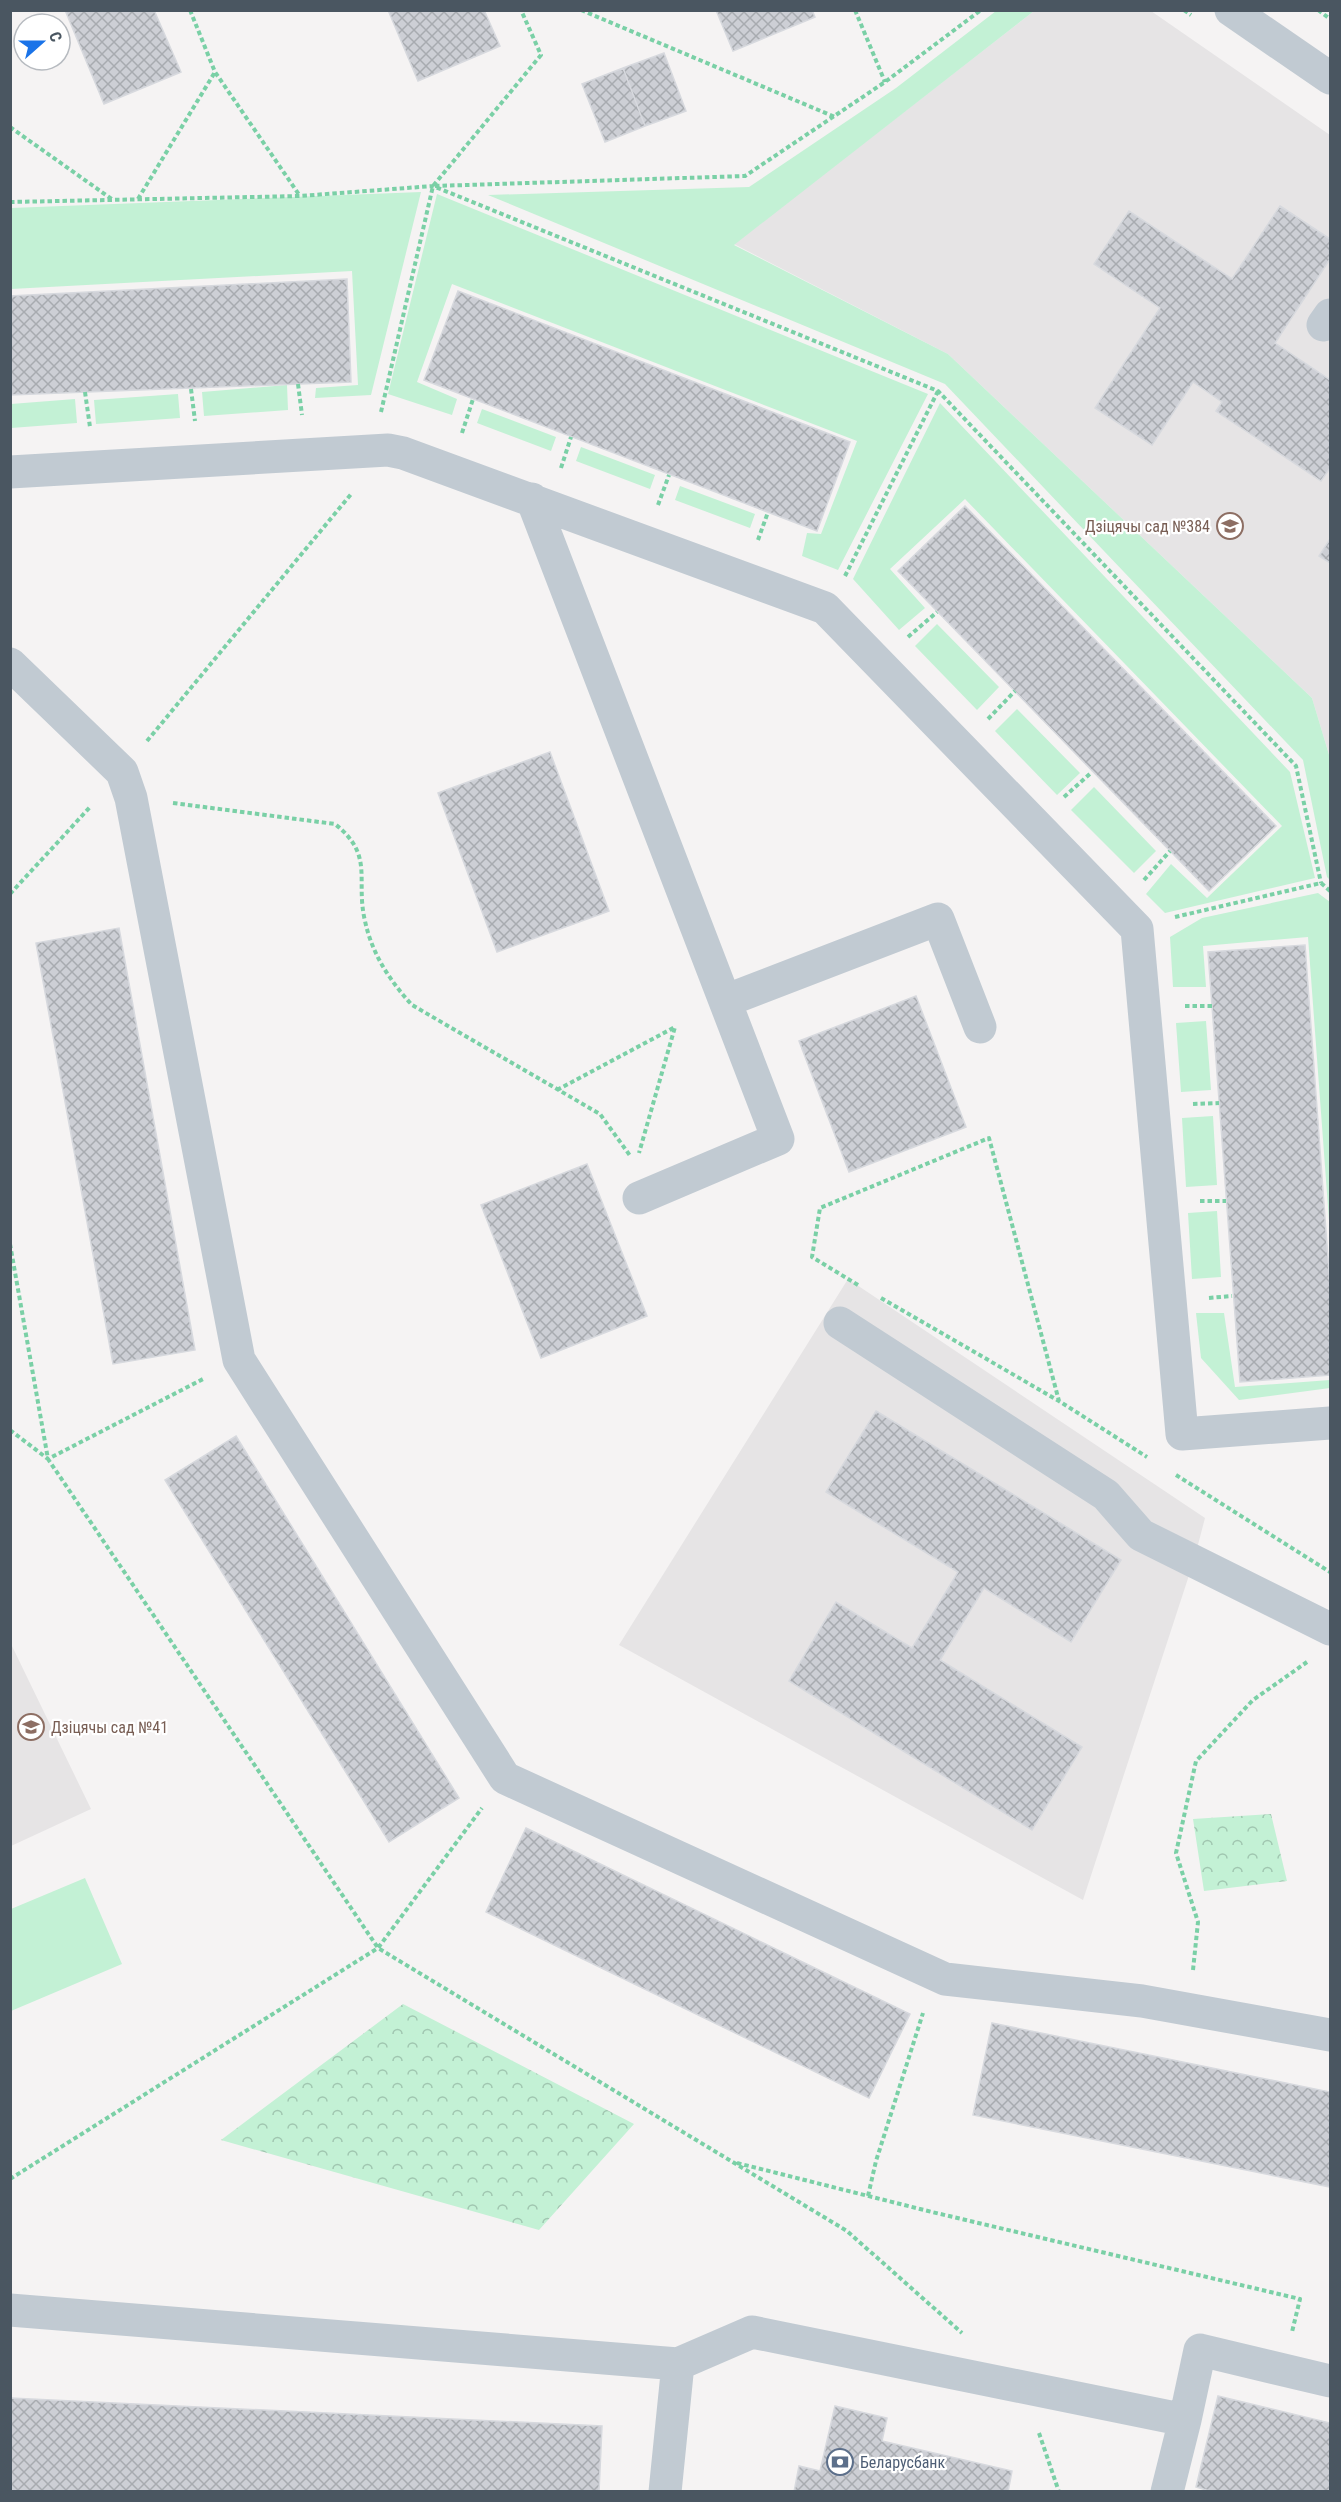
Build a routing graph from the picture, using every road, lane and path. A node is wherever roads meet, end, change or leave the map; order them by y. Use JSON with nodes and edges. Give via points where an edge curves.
{"nodes":[{"id":1,"x":190,"y":10,"type":"edge"},
{"id":2,"x":521,"y":10,"type":"edge"},
{"id":3,"x":581,"y":10,"type":"edge"},
{"id":4,"x":855,"y":10,"type":"edge"},
{"id":5,"x":981,"y":10,"type":"edge"},
{"id":6,"x":1231,"y":10,"type":"edge"},
{"id":7,"x":1318,"y":10,"type":"edge"},
{"id":8,"x":1330,"y":19,"type":"edge"},
{"id":9,"x":215,"y":72,"type":"junction"},
{"id":10,"x":1330,"y":78,"type":"edge"},
{"id":11,"x":885,"y":82,"type":"junction"},
{"id":12,"x":835,"y":117,"type":"junction"},
{"id":13,"x":10,"y":127,"type":"edge"},
{"id":14,"x":432,"y":186,"type":"junction"},
{"id":15,"x":300,"y":196,"type":"junction"},
{"id":16,"x":112,"y":200,"type":"junction"},
{"id":17,"x":138,"y":200,"type":"junction"},
{"id":18,"x":10,"y":202,"type":"edge"},
{"id":19,"x":298,"y":384,"type":"dead end"},
{"id":20,"x":191,"y":389,"type":"dead end"},
{"id":21,"x":938,"y":391,"type":"junction"},
{"id":22,"x":85,"y":392,"type":"dead end"},
{"id":23,"x":473,"y":399,"type":"dead end"},
{"id":24,"x":302,"y":415,"type":"dead end"},
{"id":25,"x":195,"y":424,"type":"dead end"},
{"id":26,"x":462,"y":433,"type":"dead end"},
{"id":27,"x":91,"y":434,"type":"dead end"},
{"id":28,"x":571,"y":437,"type":"dead end"},
{"id":29,"x":388,"y":450,"type":"junction"},
{"id":30,"x":560,"y":471,"type":"dead end"},
{"id":31,"x":10,"y":472,"type":"edge"},
{"id":32,"x":669,"y":475,"type":"dead end"},
{"id":33,"x":532,"y":499,"type":"junction"},
{"id":34,"x":657,"y":508,"type":"dead end"},
{"id":35,"x":768,"y":512,"type":"dead end"},
{"id":36,"x":755,"y":547,"type":"dead end"},
{"id":37,"x":843,"y":580,"type":"dead end"},
{"id":38,"x":937,"y":612,"type":"dead end"},
{"id":39,"x":902,"y":644,"type":"dead end"},
{"id":40,"x":10,"y":664,"type":"edge"},
{"id":41,"x":1015,"y":691,"type":"dead end"},
{"id":42,"x":980,"y":727,"type":"dead end"},
{"id":43,"x":1092,"y":771,"type":"dead end"},
{"id":44,"x":126,"y":785,"type":"junction"},
{"id":45,"x":1061,"y":799,"type":"dead end"},
{"id":46,"x":1170,"y":851,"type":"dead end"},
{"id":47,"x":1141,"y":883,"type":"dead end"},
{"id":48,"x":1321,"y":884,"type":"junction"},
{"id":49,"x":1330,"y":891,"type":"edge"},
{"id":50,"x":10,"y":894,"type":"edge"},
{"id":51,"x":1173,"y":918,"type":"dead end"},
{"id":52,"x":725,"y":1001,"type":"junction"},
{"id":53,"x":1178,"y":1006,"type":"dead end"},
{"id":54,"x":1212,"y":1006,"type":"dead end"},
{"id":55,"x":980,"y":1027,"type":"dead end"},
{"id":56,"x":557,"y":1090,"type":"junction"},
{"id":57,"x":1219,"y":1103,"type":"dead end"},
{"id":58,"x":1185,"y":1104,"type":"dead end"},
{"id":59,"x":639,"y":1198,"type":"dead end"},
{"id":60,"x":10,"y":1244,"type":"edge"},
{"id":61,"x":868,"y":1290,"type":"dead end"},
{"id":62,"x":878,"y":1296,"type":"dead end"},
{"id":63,"x":840,"y":1323,"type":"dead end"},
{"id":64,"x":206,"y":1377,"type":"dead end"},
{"id":65,"x":1059,"y":1401,"type":"junction"},
{"id":66,"x":1330,"y":1423,"type":"edge"},
{"id":67,"x":10,"y":1430,"type":"edge"},
{"id":68,"x":1150,"y":1458,"type":"dead end"},
{"id":69,"x":48,"y":1459,"type":"junction"},
{"id":70,"x":1170,"y":1471,"type":"dead end"},
{"id":71,"x":1330,"y":1572,"type":"edge"},
{"id":72,"x":1330,"y":1629,"type":"edge"},
{"id":73,"x":1310,"y":1660,"type":"dead end"},
{"id":74,"x":487,"y":1802,"type":"dead end"},
{"id":75,"x":378,"y":1948,"type":"junction"},
{"id":76,"x":926,"y":2003,"type":"dead end"},
{"id":77,"x":1188,"y":2010,"type":"junction"},
{"id":78,"x":1330,"y":2036,"type":"edge"},
{"id":79,"x":730,"y":2161,"type":"junction"},
{"id":80,"x":10,"y":2179,"type":"edge"},
{"id":81,"x":868,"y":2196,"type":"junction"},
{"id":82,"x":10,"y":2310,"type":"edge"},
{"id":83,"x":970,"y":2340,"type":"dead end"},
{"id":84,"x":678,"y":2364,"type":"junction"},
{"id":85,"x":1284,"y":2370,"type":"junction"},
{"id":86,"x":1330,"y":2382,"type":"edge"},
{"id":87,"x":1024,"y":2387,"type":"junction"},
{"id":88,"x":1185,"y":2420,"type":"junction"},
{"id":89,"x":665,"y":2492,"type":"edge"},
{"id":90,"x":1059,"y":2492,"type":"edge"},
{"id":91,"x":1167,"y":2492,"type":"edge"}],
"edges":[{"from":1,"to":9,"type":"path"},
{"from":2,"to":14,"type":"path","via":[[541,55]]},
{"from":3,"to":12,"type":"path"},
{"from":4,"to":11,"type":"path"},
{"from":5,"to":11,"type":"path"},
{"from":6,"to":10,"type":"street"},
{"from":7,"to":8,"type":"path"},
{"from":9,"to":15,"type":"path"},
{"from":9,"to":17,"type":"path"},
{"from":11,"to":12,"type":"path"},
{"from":12,"to":14,"type":"path","via":[[745,176]]},
{"from":13,"to":16,"type":"path"},
{"from":14,"to":15,"type":"path"},
{"from":14,"to":21,"type":"path"},
{"from":14,"to":29,"type":"path","via":[[380,408]]},
{"from":15,"to":17,"type":"path"},
{"from":16,"to":17,"type":"path"},
{"from":16,"to":18,"type":"path"},
{"from":19,"to":24,"type":"path"},
{"from":20,"to":25,"type":"path"},
{"from":21,"to":37,"type":"path"},
{"from":21,"to":48,"type":"path","via":[[1296,766]]},
{"from":22,"to":27,"type":"path"},
{"from":23,"to":26,"type":"path"},
{"from":28,"to":30,"type":"path"},
{"from":29,"to":31,"type":"street"},
{"from":29,"to":33,"type":"street"},
{"from":29,"to":44,"type":"path"},
{"from":32,"to":34,"type":"path"},
{"from":33,"to":52,"type":"street"},
{"from":33,"to":66,"type":"street","via":[[825,608],[1137,929],[1182,1434]]},
{"from":35,"to":36,"type":"path"},
{"from":38,"to":39,"type":"path"},
{"from":40,"to":44,"type":"street"},
{"from":41,"to":42,"type":"path"},
{"from":43,"to":45,"type":"path"},
{"from":44,"to":50,"type":"path"},
{"from":44,"to":56,"type":"path","via":[[334,824],[350,836],[362,861],[364,921],[391,982],[412,1005]]},
{"from":44,"to":77,"type":"street","via":[[239,1360],[505,1778],[945,1979],[1142,2001]]},
{"from":46,"to":47,"type":"path"},
{"from":48,"to":49,"type":"path"},
{"from":48,"to":51,"type":"path"},
{"from":52,"to":55,"type":"street","via":[[938,919]]},
{"from":52,"to":59,"type":"street","via":[[778,1139]]},
{"from":53,"to":54,"type":"path"},
{"from":56,"to":56,"type":"path","via":[[600,1114],[636,1164],[675,1026]]},
{"from":57,"to":58,"type":"path"},
{"from":60,"to":69,"type":"path"},
{"from":61,"to":65,"type":"path","via":[[812,1257],[820,1208],[989,1138]]},
{"from":62,"to":65,"type":"path"},
{"from":63,"to":72,"type":"street","via":[[1106,1495],[1141,1535]]},
{"from":64,"to":69,"type":"path"},
{"from":65,"to":68,"type":"path"},
{"from":67,"to":69,"type":"path"},
{"from":69,"to":75,"type":"path"},
{"from":70,"to":71,"type":"path"},
{"from":73,"to":77,"type":"path","via":[[1253,1700],[1196,1761],[1176,1853],[1198,1922]]},
{"from":74,"to":75,"type":"path"},
{"from":75,"to":79,"type":"path"},
{"from":75,"to":80,"type":"path"},
{"from":76,"to":81,"type":"path"},
{"from":77,"to":78,"type":"street"},
{"from":79,"to":81,"type":"path"},
{"from":79,"to":83,"type":"path","via":[[847,2231]]},
{"from":81,"to":85,"type":"path","via":[[1300,2299]]},
{"from":82,"to":84,"type":"street"},
{"from":84,"to":87,"type":"street","via":[[752,2332]]},
{"from":84,"to":89,"type":"street"},
{"from":85,"to":86,"type":"street"},
{"from":85,"to":88,"type":"street","via":[[1200,2350]]},
{"from":87,"to":88,"type":"street"},
{"from":87,"to":90,"type":"path"},
{"from":88,"to":91,"type":"street"}]}
